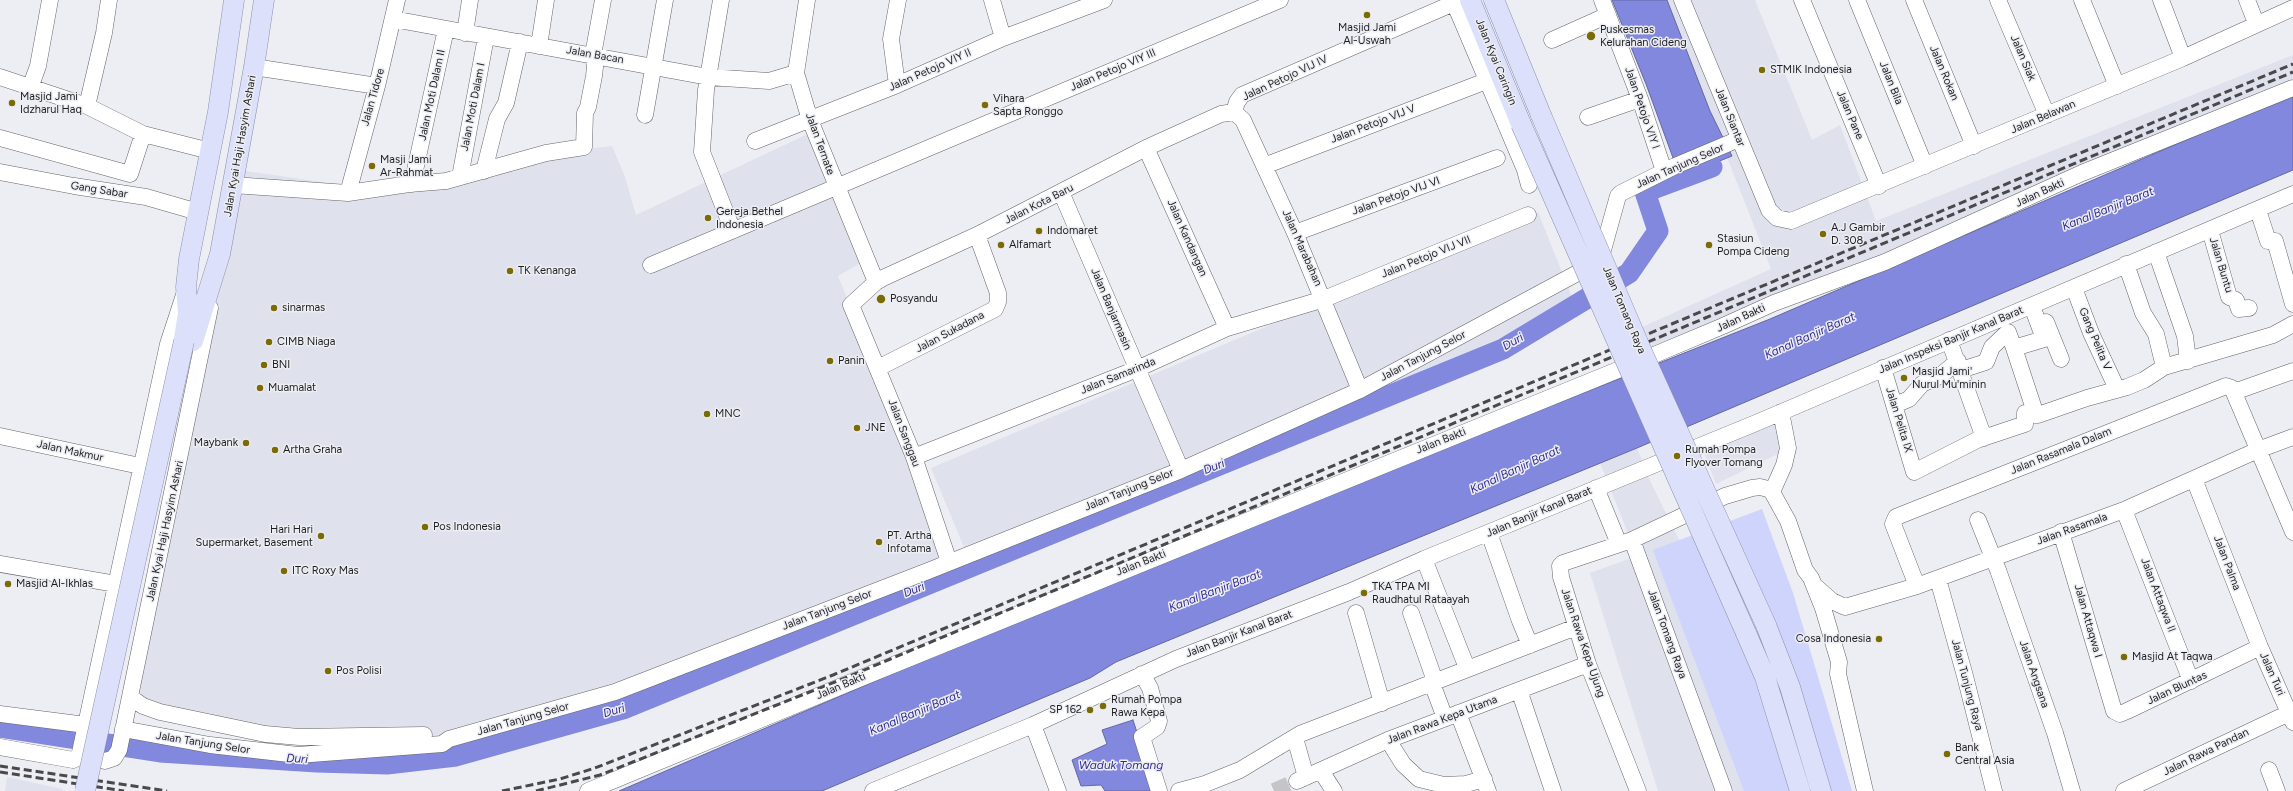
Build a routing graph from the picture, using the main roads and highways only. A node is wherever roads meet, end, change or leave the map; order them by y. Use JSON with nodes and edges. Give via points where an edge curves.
{"nodes":[{"id":1,"x":234,"y":0,"type":"edge"},
{"id":2,"x":264,"y":0,"type":"edge"},
{"id":3,"x":1494,"y":0,"type":"edge"},
{"id":4,"x":1459,"y":1,"type":"edge"},
{"id":5,"x":1541,"y":115,"type":"joint"},
{"id":6,"x":1521,"y":124,"type":"joint"},
{"id":7,"x":188,"y":341,"type":"junction"},
{"id":8,"x":85,"y":791,"type":"edge"},
{"id":9,"x":97,"y":791,"type":"edge"},
{"id":10,"x":1800,"y":791,"type":"edge"},
{"id":11,"x":1821,"y":791,"type":"edge"}],
"edges":[{"from":1,"to":7,"type":"main road","name":"Jalan Kyai Haji Hasyim Ashari","via":[[186,287]]},
{"from":2,"to":7,"type":"main road","name":"Jalan Kyai Haji Hasyim Ashari","via":[[220,254],[210,291]]},
{"from":3,"to":5,"type":"main road","name":"Jalan Kyai Caringin"},
{"from":4,"to":6,"type":"main road","name":"Jalan Kyai Caringin"},
{"from":5,"to":11,"type":"main road","name":"Jalan Tomang Raya","bridge":true,"via":[[1642,352],[1766,625],[1790,687]]},
{"from":6,"to":10,"type":"main road","name":"Jalan Tomang Raya","bridge":true,"via":[[1765,677]]},
{"from":7,"to":8,"type":"main road","name":"Jalan Kyai Haji Hasyim Ashari","bridge":true},
{"from":7,"to":9,"type":"main road","name":"Jalan Kyai Haji Hasyim Ashari"}]}
